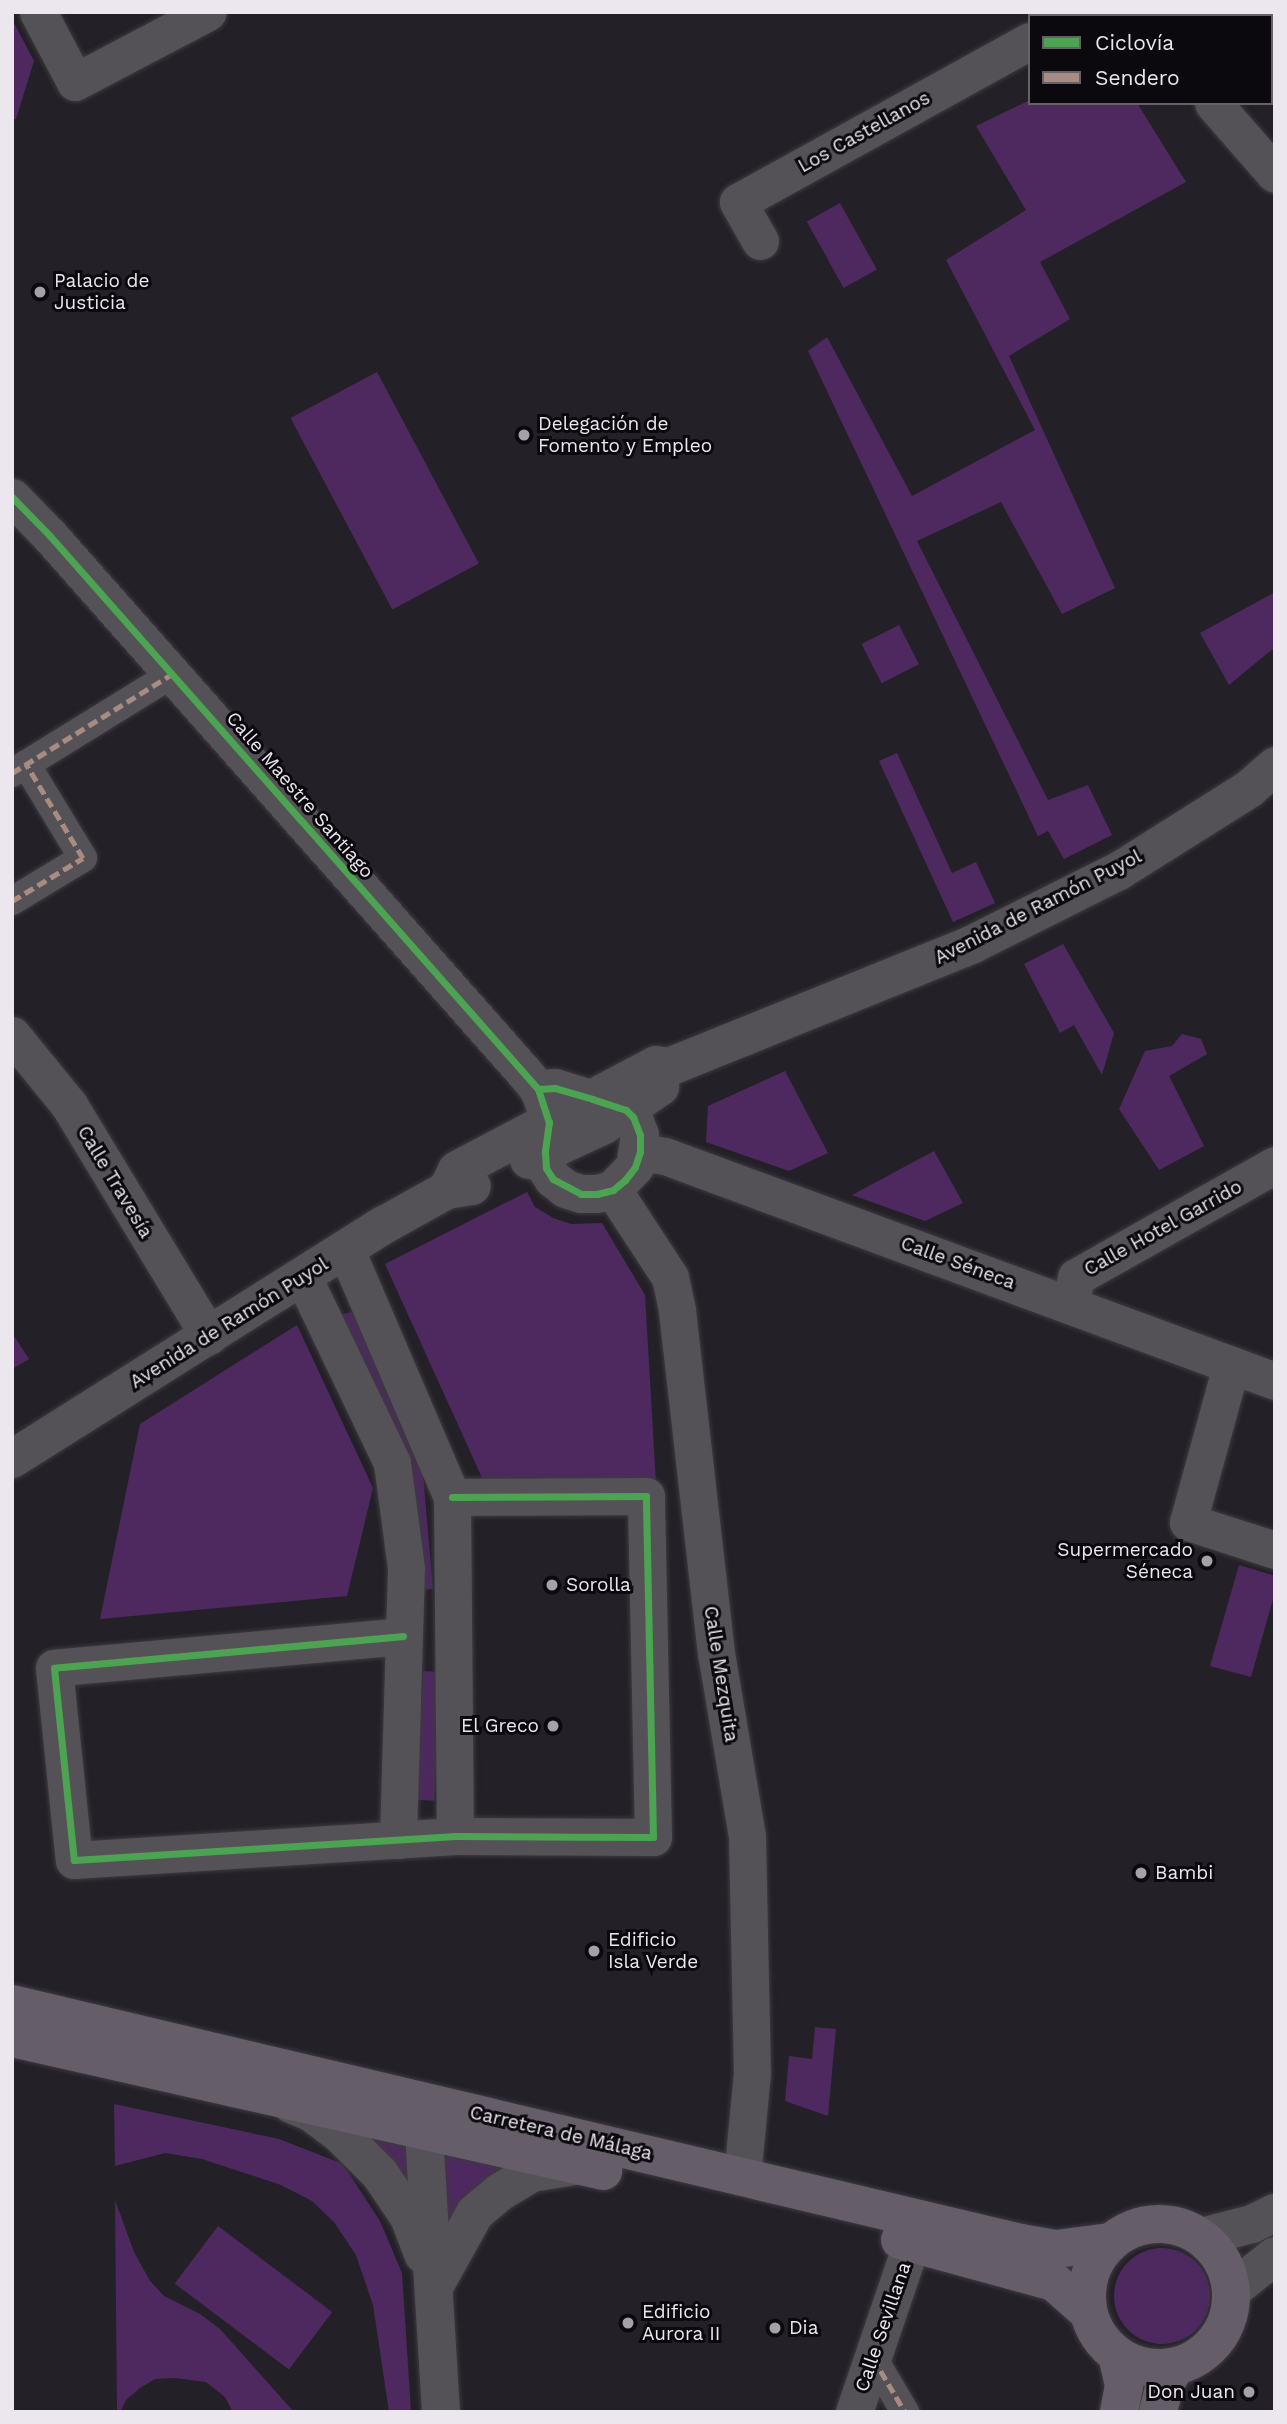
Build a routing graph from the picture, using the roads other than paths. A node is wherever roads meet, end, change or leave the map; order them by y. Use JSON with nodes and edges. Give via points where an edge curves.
{"nodes":[{"id":1,"x":38,"y":12,"type":"edge"},
{"id":2,"x":208,"y":12,"type":"edge"},
{"id":3,"x":1028,"y":42,"type":"edge"},
{"id":4,"x":1215,"y":105,"type":"edge"},
{"id":5,"x":1275,"y":174,"type":"edge"},
{"id":6,"x":760,"y":242,"type":"dead end"},
{"id":7,"x":12,"y":498,"type":"edge"},
{"id":8,"x":172,"y":674,"type":"junction"},
{"id":9,"x":1275,"y":766,"type":"edge"},
{"id":10,"x":19,"y":769,"type":"edge"},
{"id":11,"x":12,"y":901,"type":"edge"},
{"id":12,"x":12,"y":1035,"type":"edge"},
{"id":13,"x":609,"y":1105,"type":"junction"},
{"id":14,"x":546,"y":1136,"type":"junction"},
{"id":15,"x":640,"y":1152,"type":"junction"},
{"id":16,"x":1275,"y":1165,"type":"edge"},
{"id":17,"x":475,"y":1182,"type":"junction"},
{"id":18,"x":613,"y":1190,"type":"junction"},
{"id":19,"x":346,"y":1250,"type":"junction"},
{"id":20,"x":303,"y":1277,"type":"junction"},
{"id":21,"x":1070,"y":1304,"type":"junction"},
{"id":22,"x":209,"y":1336,"type":"junction"},
{"id":23,"x":1231,"y":1366,"type":"junction"},
{"id":24,"x":1275,"y":1381,"type":"edge"},
{"id":25,"x":12,"y":1459,"type":"edge"},
{"id":26,"x":452,"y":1497,"type":"junction"},
{"id":27,"x":1275,"y":1550,"type":"edge"},
{"id":28,"x":403,"y":1636,"type":"junction"},
{"id":29,"x":455,"y":1836,"type":"junction"},
{"id":30,"x":398,"y":1840,"type":"junction"},
{"id":31,"x":12,"y":2004,"type":"edge"},
{"id":32,"x":12,"y":2038,"type":"edge"},
{"id":33,"x":267,"y":2093,"type":"junction"},
{"id":34,"x":473,"y":2113,"type":"junction"},
{"id":35,"x":428,"y":2132,"type":"junction"},
{"id":36,"x":580,"y":2165,"type":"junction"},
{"id":37,"x":742,"y":2176,"type":"junction"},
{"id":38,"x":1275,"y":2213,"type":"edge"},
{"id":39,"x":1202,"y":2237,"type":"junction"},
{"id":40,"x":912,"y":2242,"type":"junction"},
{"id":41,"x":1110,"y":2242,"type":"junction"},
{"id":42,"x":1275,"y":2256,"type":"edge"},
{"id":43,"x":435,"y":2285,"type":"junction"},
{"id":44,"x":1231,"y":2291,"type":"junction"},
{"id":45,"x":1088,"y":2312,"type":"junction"},
{"id":46,"x":1117,"y":2355,"type":"junction"},
{"id":47,"x":873,"y":2358,"type":"junction"},
{"id":48,"x":1175,"y":2367,"type":"junction"},
{"id":49,"x":441,"y":2412,"type":"edge"},
{"id":50,"x":854,"y":2412,"type":"edge"},
{"id":51,"x":905,"y":2412,"type":"edge"},
{"id":52,"x":1119,"y":2412,"type":"edge"},
{"id":53,"x":1158,"y":2412,"type":"edge"}],
"edges":[{"from":1,"to":2,"type":"street","via":[[75,82]]},
{"from":3,"to":6,"type":"street","name":"Los Castellanos","via":[[738,202]]},
{"from":4,"to":5,"type":"street"},
{"from":7,"to":8,"type":"street","name":"Calle Maestre Santiago"},
{"from":8,"to":10,"type":"street"},
{"from":8,"to":14,"type":"street","name":"Calle Maestre Santiago"},
{"from":9,"to":13,"type":"street","name":"Avenida de Ramón Puyol","via":[[1248,789],[1119,871],[974,944],[669,1067],[656,1065]]},
{"from":10,"to":11,"type":"street","via":[[83,858]]},
{"from":12,"to":22,"type":"street","name":"Calle Travesía","via":[[69,1105]]},
{"from":13,"to":14,"type":"street","name":"Avenida de Ramón Puyol"},
{"from":13,"to":15,"type":"street","via":[[638,1126]]},
{"from":14,"to":17,"type":"street","name":"Avenida de Ramón Puyol"},
{"from":14,"to":17,"type":"street","name":"Avenida de Ramón Puyol","via":[[457,1170]]},
{"from":14,"to":18,"type":"street","via":[[581,1194]]},
{"from":15,"to":18,"type":"street","via":[[635,1167]]},
{"from":15,"to":21,"type":"street","name":"Calle Séneca","via":[[665,1156]]},
{"from":16,"to":21,"type":"street","name":"Calle Hotel Garrido","via":[[1076,1278]]},
{"from":17,"to":19,"type":"street","name":"Avenida de Ramón Puyol"},
{"from":18,"to":37,"type":"street","name":"Calle Mezquita","via":[[670,1277],[715,1640],[747,1837],[752,2073]]},
{"from":19,"to":20,"type":"street","name":"Avenida de Ramón Puyol"},
{"from":19,"to":26,"type":"street"},
{"from":20,"to":22,"type":"street","name":"Avenida de Ramón Puyol"},
{"from":20,"to":28,"type":"street","via":[[392,1463],[406,1568]]},
{"from":21,"to":23,"type":"street","name":"Calle Séneca"},
{"from":22,"to":25,"type":"street","name":"Avenida de Ramón Puyol"},
{"from":23,"to":24,"type":"street","name":"Calle Séneca"},
{"from":23,"to":27,"type":"street","via":[[1188,1522]]},
{"from":26,"to":29,"type":"street"},
{"from":26,"to":29,"type":"street","via":[[646,1496],[653,1837]]},
{"from":28,"to":30,"type":"street"},
{"from":28,"to":30,"type":"street","via":[[54,1668],[74,1860]]},
{"from":29,"to":30,"type":"street"},
{"from":31,"to":34,"type":"main road","name":"Carretera de Málaga"},
{"from":32,"to":33,"type":"main road","name":"Carretera de Málaga"},
{"from":33,"to":35,"type":"main road","name":"Carretera de Málaga"},
{"from":33,"to":43,"type":"street","via":[[312,2113],[380,2174],[409,2217]]},
{"from":34,"to":35,"type":"street","via":[[449,2118]]},
{"from":34,"to":37,"type":"main road","name":"Carretera de Málaga"},
{"from":35,"to":36,"type":"main road","name":"Carretera de Málaga"},
{"from":35,"to":43,"type":"street","via":[[425,2150]]},
{"from":36,"to":40,"type":"main road","name":"Carretera de Málaga"},
{"from":36,"to":43,"type":"street","via":[[532,2173],[500,2192],[475,2213]]},
{"from":37,"to":41,"type":"main road","name":"Carretera de Málaga","via":[[1021,2243],[1056,2249]]},
{"from":38,"to":39,"type":"street"},
{"from":39,"to":41,"type":"main road","via":[[1180,2226],[1155,2222],[1131,2228]]},
{"from":39,"to":44,"type":"main road","via":[[1223,2261]]},
{"from":40,"to":45,"type":"main road","name":"Carretera de Málaga","via":[[1054,2282]]},
{"from":40,"to":47,"type":"street","name":"Calle Sevillana"},
{"from":41,"to":45,"type":"main road","via":[[1095,2262],[1087,2285]]},
{"from":42,"to":44,"type":"street"},
{"from":43,"to":49,"type":"street"},
{"from":44,"to":48,"type":"main road","via":[[1229,2316],[1217,2339],[1199,2357]]},
{"from":45,"to":46,"type":"main road","via":[[1098,2336]]},
{"from":46,"to":48,"type":"main road","via":[[1140,2366]]},
{"from":46,"to":52,"type":"main road","via":[[1124,2386]]},
{"from":47,"to":50,"type":"street","name":"Calle Sevillana"},
{"from":47,"to":51,"type":"street"},
{"from":48,"to":53,"type":"main road"}]}
